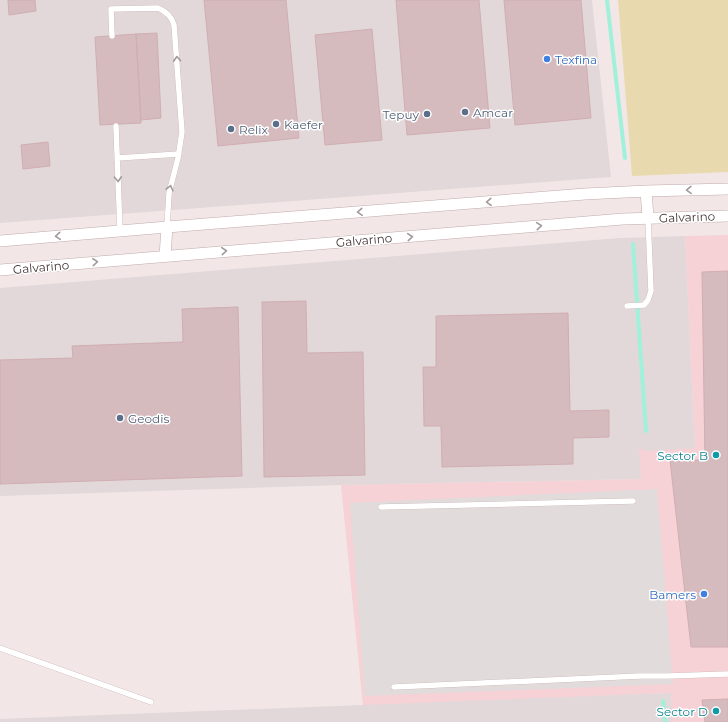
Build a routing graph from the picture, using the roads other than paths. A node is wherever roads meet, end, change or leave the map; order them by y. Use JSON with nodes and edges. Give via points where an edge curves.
{"nodes":[{"id":1,"x":112,"y":36,"type":"dead end"},
{"id":2,"x":116,"y":126,"type":"dead end"},
{"id":3,"x":179,"y":154,"type":"junction"},
{"id":4,"x":117,"y":158,"type":"junction"},
{"id":5,"x":728,"y":189,"type":"edge"},
{"id":6,"x":646,"y":191,"type":"junction"},
{"id":7,"x":728,"y":216,"type":"edge"},
{"id":8,"x":648,"y":218,"type":"junction"},
{"id":9,"x":167,"y":226,"type":"junction"},
{"id":10,"x":120,"y":230,"type":"junction"},
{"id":11,"x":0,"y":241,"type":"edge"},
{"id":12,"x":165,"y":256,"type":"junction"},
{"id":13,"x":0,"y":270,"type":"edge"},
{"id":14,"x":627,"y":306,"type":"dead end"},
{"id":15,"x":633,"y":501,"type":"dead end"},
{"id":16,"x":381,"y":507,"type":"dead end"},
{"id":17,"x":0,"y":648,"type":"edge"},
{"id":18,"x":728,"y":674,"type":"edge"},
{"id":19,"x":394,"y":687,"type":"dead end"},
{"id":20,"x":151,"y":702,"type":"dead end"}],
"edges":[{"from":3,"to":1,"type":"lane","one_way":true,"via":[[182,132],[173,20],[158,8],[111,9]]},
{"from":2,"to":4,"type":"lane"},
{"from":3,"to":4,"type":"lane"},
{"from":9,"to":3,"type":"lane","one_way":true,"via":[[169,193]]},
{"from":4,"to":10,"type":"lane","one_way":true},
{"from":5,"to":6,"type":"street","one_way":true},
{"from":6,"to":8,"type":"street"},
{"from":6,"to":9,"type":"street","one_way":true},
{"from":7,"to":8,"type":"street","name":"Galvarino"},
{"from":12,"to":8,"type":"street","name":"Galvarino","one_way":true},
{"from":8,"to":14,"type":"lane","via":[[651,291],[644,304]]},
{"from":9,"to":10,"type":"street"},
{"from":9,"to":12,"type":"street"},
{"from":10,"to":11,"type":"street","one_way":true},
{"from":13,"to":12,"type":"street","name":"Galvarino","one_way":true},
{"from":15,"to":16,"type":"lane"},
{"from":17,"to":20,"type":"lane"},
{"from":18,"to":19,"type":"lane"}]}
